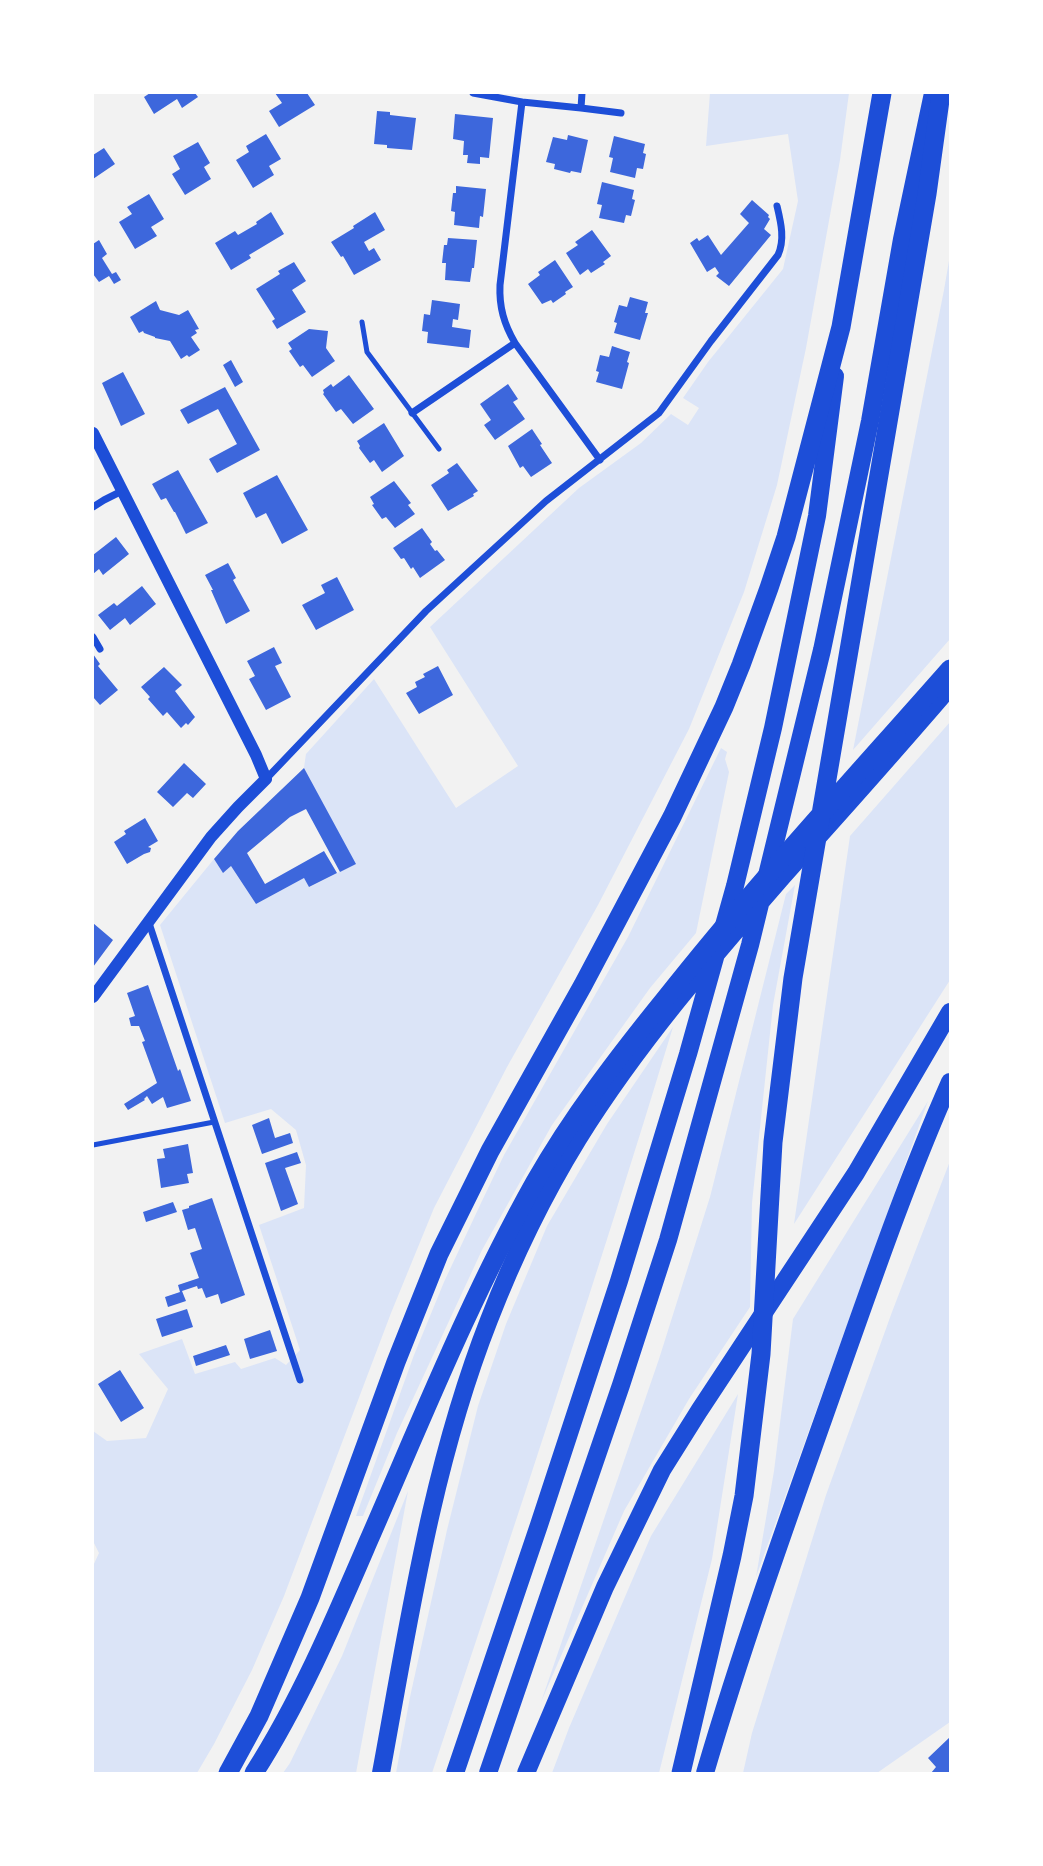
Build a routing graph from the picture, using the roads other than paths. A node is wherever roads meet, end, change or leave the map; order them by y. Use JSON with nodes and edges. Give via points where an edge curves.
{"nodes":[{"id":1,"x":473,"y":93,"type":"edge"},
{"id":2,"x":582,"y":93,"type":"edge"},
{"id":3,"x":881,"y":93,"type":"edge"},
{"id":4,"x":933,"y":93,"type":"edge"},
{"id":5,"x":941,"y":93,"type":"edge"},
{"id":6,"x":523,"y":102,"type":"junction"},
{"id":7,"x":581,"y":108,"type":"junction"},
{"id":8,"x":621,"y":113,"type":"dead end"},
{"id":9,"x":778,"y":206,"type":"dead end"},
{"id":10,"x":362,"y":322,"type":"dead end"},
{"id":11,"x":841,"y":327,"type":"junction"},
{"id":12,"x":515,"y":344,"type":"junction"},
{"id":13,"x":412,"y":413,"type":"junction"},
{"id":14,"x":93,"y":433,"type":"edge"},
{"id":15,"x":439,"y":449,"type":"dead end"},
{"id":16,"x":600,"y":460,"type":"junction"},
{"id":17,"x":122,"y":491,"type":"junction"},
{"id":18,"x":93,"y":507,"type":"edge"},
{"id":19,"x":93,"y":637,"type":"edge"},
{"id":20,"x":100,"y":649,"type":"dead end"},
{"id":21,"x":950,"y":669,"type":"edge"},
{"id":22,"x":950,"y":687,"type":"edge"},
{"id":23,"x":266,"y":779,"type":"junction"},
{"id":24,"x":149,"y":923,"type":"junction"},
{"id":25,"x":93,"y":998,"type":"edge"},
{"id":26,"x":950,"y":1012,"type":"edge"},
{"id":27,"x":620,"y":1066,"type":"junction"},
{"id":28,"x":950,"y":1082,"type":"edge"},
{"id":29,"x":214,"y":1122,"type":"junction"},
{"id":30,"x":93,"y":1145,"type":"edge"},
{"id":31,"x":300,"y":1380,"type":"dead end"},
{"id":32,"x":228,"y":1773,"type":"edge"},
{"id":33,"x":254,"y":1773,"type":"edge"},
{"id":34,"x":381,"y":1773,"type":"edge"},
{"id":35,"x":454,"y":1773,"type":"edge"},
{"id":36,"x":488,"y":1773,"type":"edge"},
{"id":37,"x":526,"y":1773,"type":"edge"},
{"id":38,"x":681,"y":1773,"type":"edge"},
{"id":39,"x":705,"y":1773,"type":"edge"}],
"edges":[{"from":1,"to":6,"type":"street"},
{"from":2,"to":7,"type":"street"},
{"from":3,"to":11,"type":"highway"},
{"from":4,"to":36,"type":"highway","via":[[822,650],[750,945],[668,1240]]},
{"from":5,"to":38,"type":"highway","via":[[789,1004],[773,1142],[761,1354],[745,1486]]},
{"from":6,"to":7,"type":"street"},
{"from":6,"to":12,"type":"street","via":[[500,285],[503,320]]},
{"from":7,"to":8,"type":"street"},
{"from":9,"to":16,"type":"street","via":[[783,240],[775,261],[659,413]]},
{"from":10,"to":13,"type":"lane","via":[[367,352]]},
{"from":11,"to":32,"type":"highway","via":[[778,561],[724,708],[672,817],[439,1254],[310,1598],[268,1696]]},
{"from":11,"to":35,"type":"highway","via":[[817,516],[735,886],[623,1269]]},
{"from":12,"to":13,"type":"street"},
{"from":12,"to":16,"type":"street"},
{"from":13,"to":15,"type":"lane"},
{"from":14,"to":17,"type":"street"},
{"from":16,"to":23,"type":"street","via":[[546,501],[412,624]]},
{"from":17,"to":18,"type":"street"},
{"from":17,"to":23,"type":"street"},
{"from":19,"to":20,"type":"street"},
{"from":21,"to":27,"type":"highway","via":[[713,938]]},
{"from":22,"to":27,"type":"highway"},
{"from":23,"to":24,"type":"street","via":[[225,821]]},
{"from":24,"to":25,"type":"street"},
{"from":24,"to":29,"type":"street"},
{"from":26,"to":37,"type":"highway","via":[[856,1173],[662,1470]]},
{"from":27,"to":33,"type":"highway","via":[[551,1154],[490,1268],[306,1681]]},
{"from":27,"to":34,"type":"highway","via":[[548,1191],[499,1295],[466,1383],[432,1513]]},
{"from":28,"to":39,"type":"highway","via":[[858,1322]]},
{"from":29,"to":30,"type":"lane"},
{"from":29,"to":31,"type":"street"}]}
